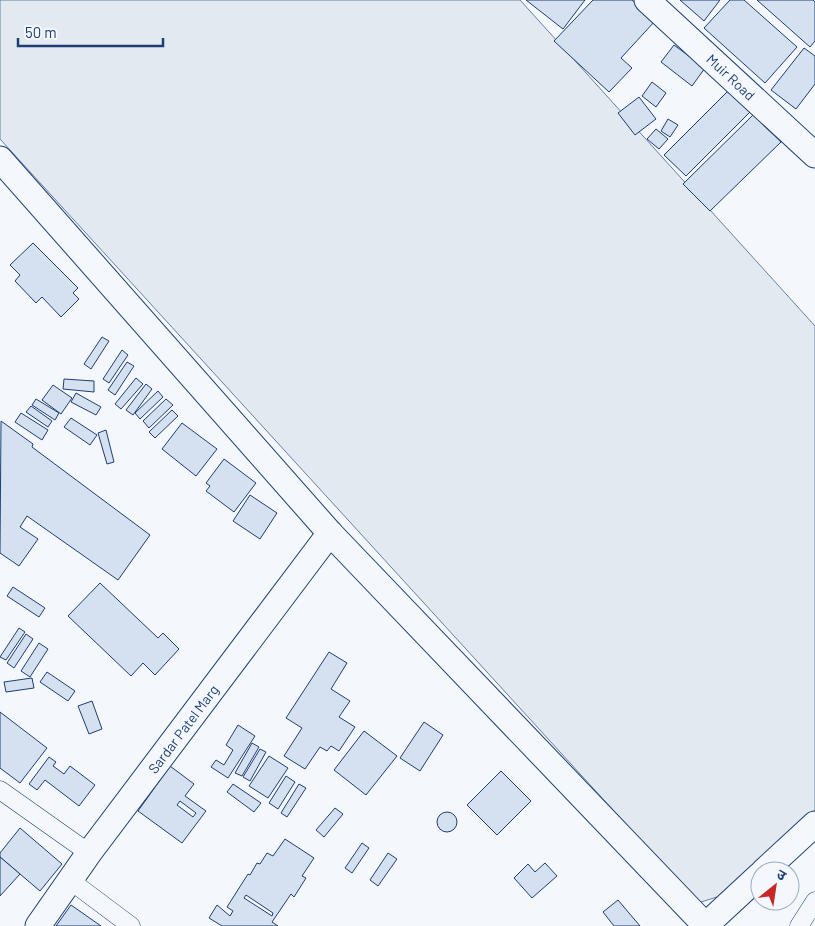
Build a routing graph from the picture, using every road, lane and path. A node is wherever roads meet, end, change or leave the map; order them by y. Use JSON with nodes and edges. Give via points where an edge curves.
{"nodes":[{"id":1,"x":647,"y":0,"type":"edge"},
{"id":2,"x":815,"y":154,"type":"edge"},
{"id":3,"x":0,"y":159,"type":"edge"},
{"id":4,"x":330,"y":533,"type":"junction"},
{"id":5,"x":0,"y":790,"type":"edge"},
{"id":6,"x":815,"y":824,"type":"edge"},
{"id":7,"x":89,"y":853,"type":"junction"},
{"id":8,"x":775,"y":861,"type":"edge"},
{"id":9,"x":71,"y":882,"type":"junction"},
{"id":10,"x":750,"y":884,"type":"edge"},
{"id":11,"x":815,"y":901,"type":"edge"},
{"id":12,"x":38,"y":926,"type":"edge"},
{"id":13,"x":131,"y":926,"type":"edge"},
{"id":14,"x":705,"y":926,"type":"edge"},
{"id":15,"x":799,"y":926,"type":"edge"}],
"edges":[{"from":1,"to":2,"type":"street","name":"Muir Road"},
{"from":3,"to":4,"type":"street"},
{"from":4,"to":7,"type":"street","name":"Sardar Patel Marg"},
{"from":4,"to":14,"type":"street"},
{"from":5,"to":7,"type":"street"},
{"from":6,"to":8,"type":"street"},
{"from":7,"to":9,"type":"street","name":"Sardar Patel Marg"},
{"from":9,"to":12,"type":"street","name":"Sardar Patel Marg"},
{"from":9,"to":13,"type":"street"},
{"from":10,"to":14,"type":"street"},
{"from":11,"to":15,"type":"street"}]}
